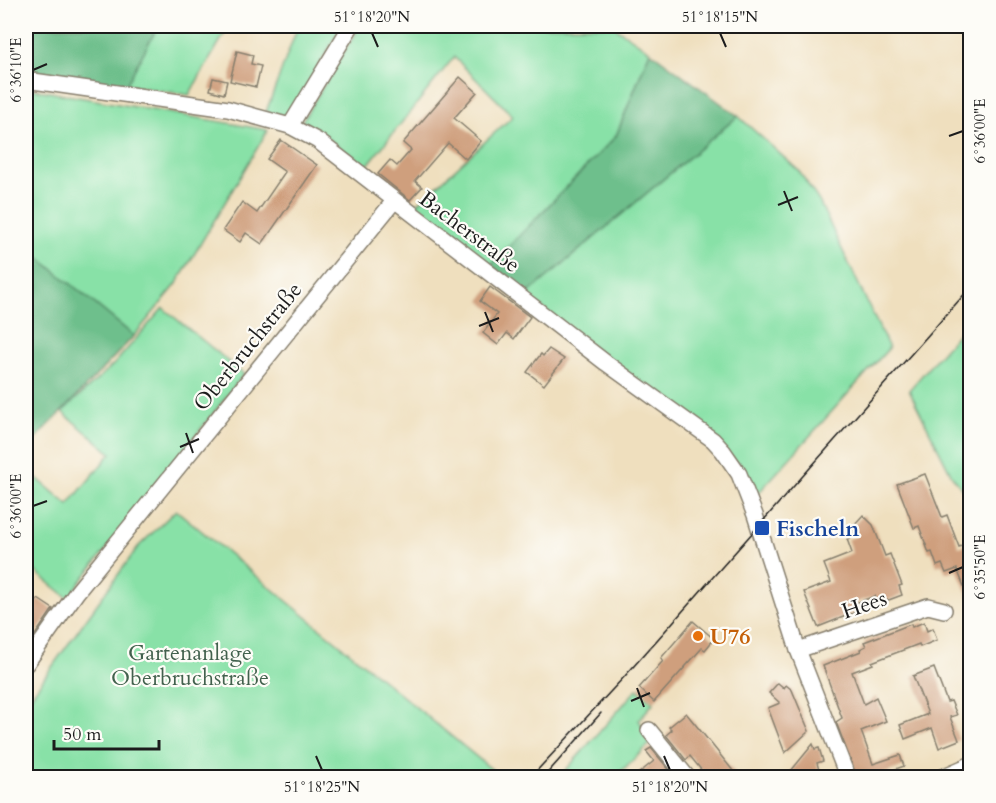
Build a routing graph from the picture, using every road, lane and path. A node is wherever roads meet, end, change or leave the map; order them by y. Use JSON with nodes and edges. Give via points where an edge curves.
{"nodes":[{"id":1,"x":351,"y":26,"type":"edge"},
{"id":2,"x":26,"y":80,"type":"edge"},
{"id":3,"x":290,"y":126,"type":"junction"},
{"id":4,"x":394,"y":201,"type":"junction"},
{"id":5,"x":944,"y":610,"type":"dead end"},
{"id":6,"x":798,"y":650,"type":"junction"},
{"id":7,"x":26,"y":664,"type":"edge"},
{"id":8,"x":649,"y":730,"type":"dead end"},
{"id":9,"x":970,"y":765,"type":"edge"},
{"id":10,"x":688,"y":777,"type":"edge"},
{"id":11,"x":848,"y":777,"type":"edge"},
{"id":12,"x":940,"y":777,"type":"edge"}],
"edges":[{"from":1,"to":3,"type":"street"},
{"from":2,"to":3,"type":"street","name":"Bacherstraße","via":[[228,109]]},
{"from":3,"to":4,"type":"street","name":"Bacherstraße","via":[[318,141]]},
{"from":4,"to":6,"type":"street","name":"Bacherstraße","via":[[713,440],[739,474]]},
{"from":4,"to":7,"type":"street","name":"Oberbruchstraße","via":[[104,558]]},
{"from":5,"to":6,"type":"street","name":"Hees","via":[[928,606]]},
{"from":6,"to":11,"type":"street"},
{"from":8,"to":10,"type":"street"},
{"from":9,"to":12,"type":"street"}]}
